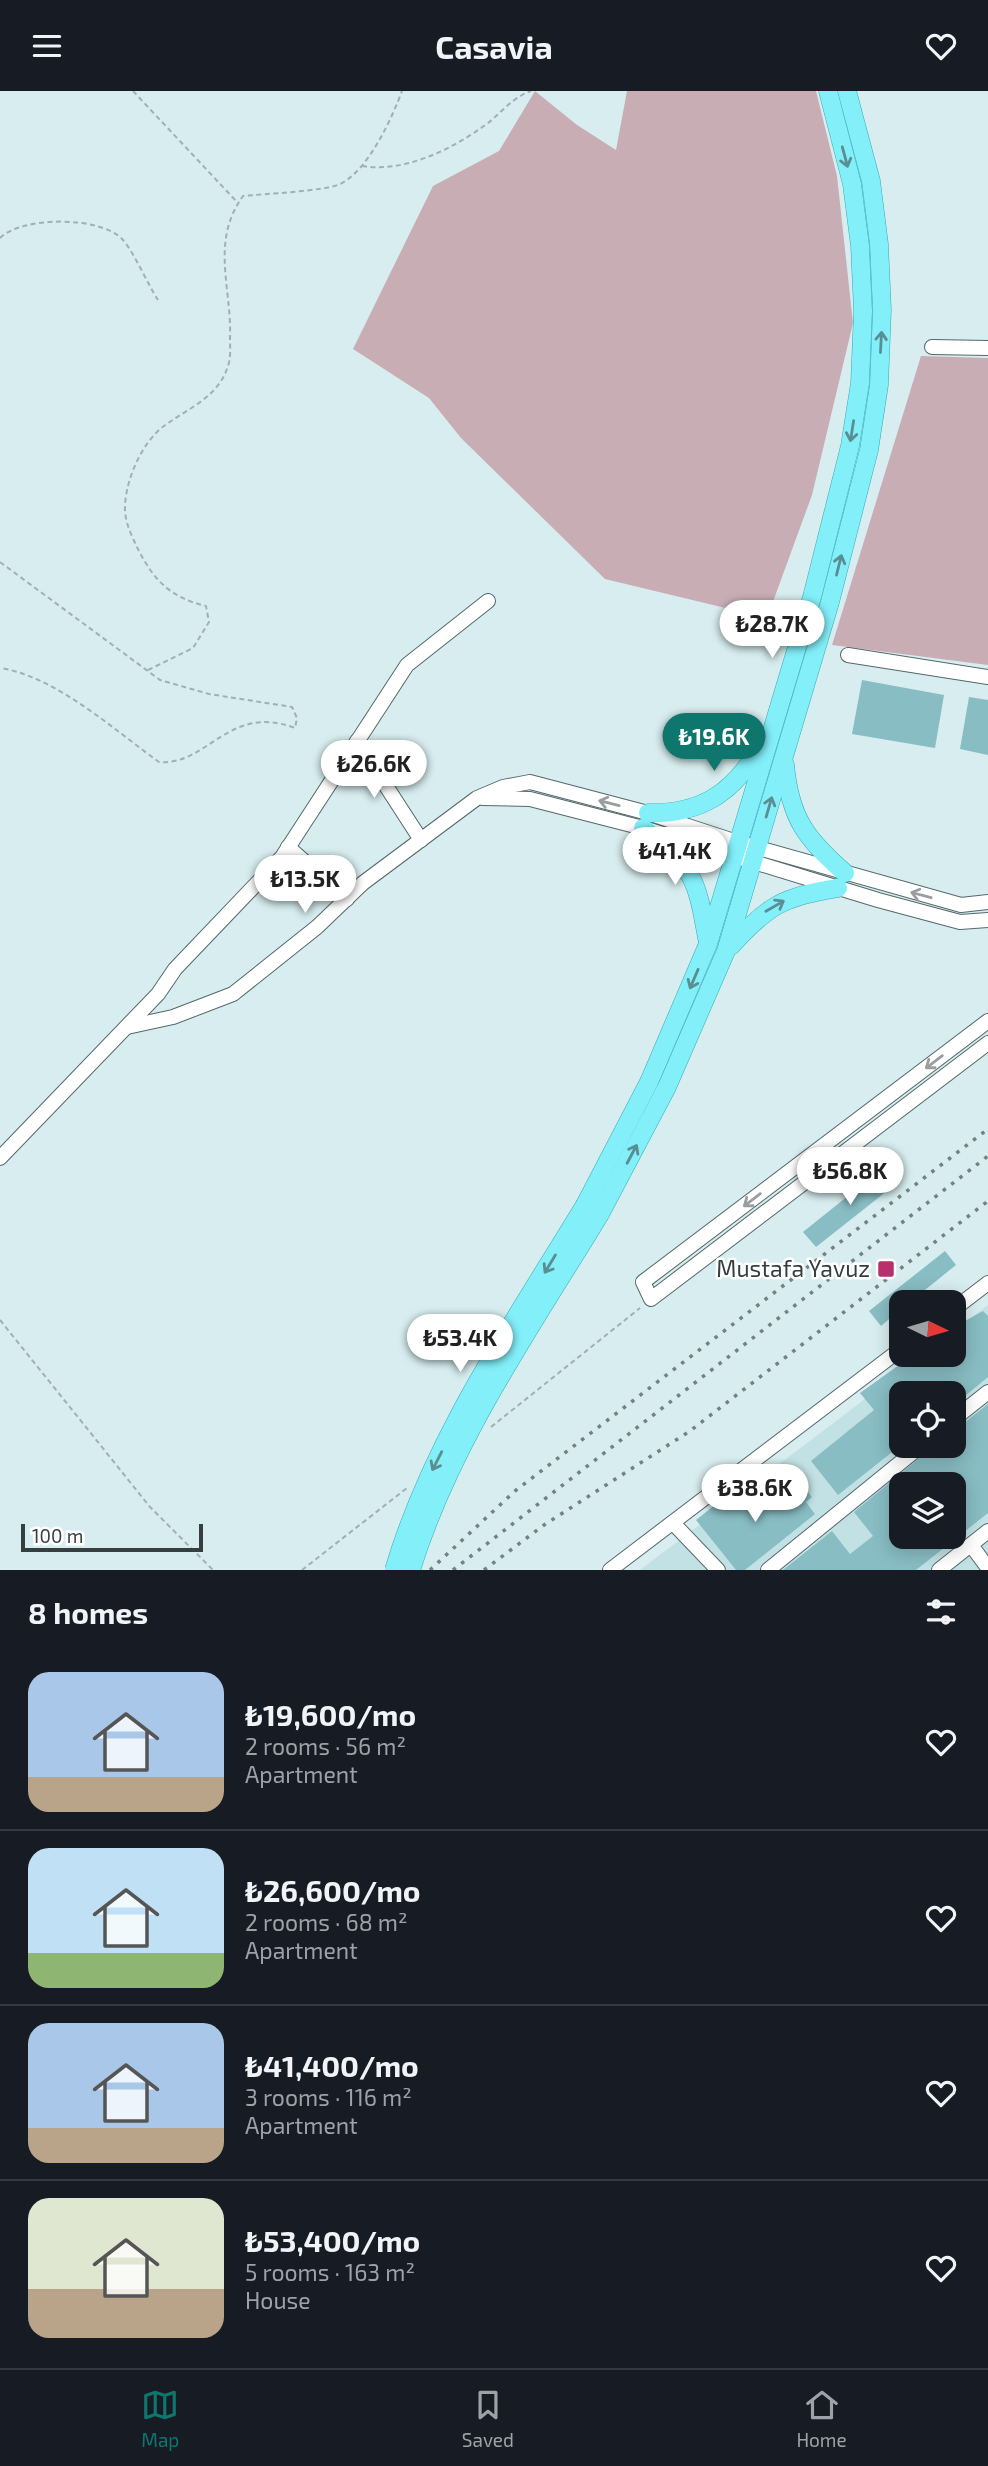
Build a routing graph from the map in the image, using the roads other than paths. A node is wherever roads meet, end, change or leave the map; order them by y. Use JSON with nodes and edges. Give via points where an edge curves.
{"nodes":[{"id":1,"x":828,"y":91,"type":"edge"},
{"id":2,"x":848,"y":91,"type":"edge"},
{"id":3,"x":932,"y":347,"type":"dead end"},
{"id":4,"x":988,"y":348,"type":"edge"},
{"id":5,"x":488,"y":601,"type":"dead end"},
{"id":6,"x":848,"y":655,"type":"dead end"},
{"id":7,"x":988,"y":677,"type":"edge"},
{"id":8,"x":772,"y":726,"type":"junction"},
{"id":9,"x":357,"y":741,"type":"junction"},
{"id":10,"x":784,"y":755,"type":"junction"},
{"id":11,"x":646,"y":820,"type":"junction"},
{"id":12,"x":421,"y":840,"type":"junction"},
{"id":13,"x":288,"y":847,"type":"junction"},
{"id":14,"x":735,"y":850,"type":"junction"},
{"id":15,"x":755,"y":855,"type":"junction"},
{"id":16,"x":842,"y":881,"type":"junction"},
{"id":17,"x":347,"y":899,"type":"junction"},
{"id":18,"x":988,"y":902,"type":"edge"},
{"id":19,"x":988,"y":920,"type":"edge"},
{"id":20,"x":708,"y":944,"type":"junction"},
{"id":21,"x":726,"y":951,"type":"junction"},
{"id":22,"x":988,"y":1021,"type":"edge"},
{"id":23,"x":127,"y":1027,"type":"junction"},
{"id":24,"x":988,"y":1043,"type":"edge"},
{"id":25,"x":0,"y":1159,"type":"edge"},
{"id":26,"x":592,"y":1210,"type":"junction"},
{"id":27,"x":988,"y":1283,"type":"edge"},
{"id":28,"x":966,"y":1300,"type":"edge"},
{"id":29,"x":889,"y":1358,"type":"edge"},
{"id":30,"x":988,"y":1392,"type":"edge"},
{"id":31,"x":966,"y":1409,"type":"edge"},
{"id":32,"x":906,"y":1458,"type":"edge"},
{"id":33,"x":673,"y":1523,"type":"junction"},
{"id":34,"x":988,"y":1531,"type":"edge"},
{"id":35,"x":971,"y":1545,"type":"junction"},
{"id":36,"x":988,"y":1568,"type":"edge"},
{"id":37,"x":394,"y":1570,"type":"edge"},
{"id":38,"x":411,"y":1570,"type":"edge"},
{"id":39,"x":610,"y":1570,"type":"edge"},
{"id":40,"x":718,"y":1570,"type":"edge"},
{"id":41,"x":768,"y":1570,"type":"edge"},
{"id":42,"x":939,"y":1570,"type":"edge"}],
"edges":[{"from":1,"to":8,"type":"main road","one_way":true,"via":[[852,184],[860,246],[860,383],[850,446],[815,584]]},
{"from":10,"to":2,"type":"main road","one_way":true,"via":[[830,602],[869,450],[879,385],[883,310],[879,244],[871,181]]},
{"from":3,"to":4,"type":"street"},
{"from":5,"to":9,"type":"street","via":[[407,666]]},
{"from":6,"to":7,"type":"street"},
{"from":8,"to":11,"type":"main road","via":[[743,774],[716,797]]},
{"from":8,"to":14,"type":"main road"},
{"from":9,"to":12,"type":"street"},
{"from":9,"to":13,"type":"street"},
{"from":15,"to":10,"type":"main road","one_way":true},
{"from":10,"to":16,"type":"main road","via":[[788,794],[798,823]]},
{"from":11,"to":12,"type":"street","via":[[530,799],[477,798]]},
{"from":11,"to":14,"type":"street"},
{"from":11,"to":20,"type":"main road","via":[[696,883]]},
{"from":12,"to":17,"type":"street"},
{"from":13,"to":17,"type":"street"},
{"from":13,"to":23,"type":"street"},
{"from":14,"to":15,"type":"street"},
{"from":14,"to":20,"type":"main road"},
{"from":15,"to":16,"type":"street"},
{"from":15,"to":21,"type":"main road"},
{"from":18,"to":16,"type":"street","one_way":true,"via":[[961,905]]},
{"from":16,"to":19,"type":"street","via":[[960,922]]},
{"from":21,"to":16,"type":"main road","one_way":true,"via":[[757,916],[784,901]]},
{"from":17,"to":23,"type":"street","via":[[233,994],[173,1017]]},
{"from":20,"to":26,"type":"main road","one_way":true},
{"from":26,"to":21,"type":"main road","one_way":true,"via":[[667,1087]]},
{"from":22,"to":24,"type":"street","one_way":true,"via":[[643,1282],[651,1299]]},
{"from":23,"to":25,"type":"street"},
{"from":26,"to":37,"type":"main road","one_way":true,"bridge":true,"via":[[472,1391],[426,1481]]},
{"from":26,"to":38,"type":"main road","bridge":true,"via":[[442,1488]]},
{"from":27,"to":28,"type":"street"},
{"from":29,"to":33,"type":"street"},
{"from":30,"to":31,"type":"street"},
{"from":32,"to":41,"type":"street"},
{"from":33,"to":39,"type":"street"},
{"from":33,"to":40,"type":"street"},
{"from":34,"to":35,"type":"street"},
{"from":35,"to":36,"type":"street"},
{"from":35,"to":42,"type":"street"}]}
